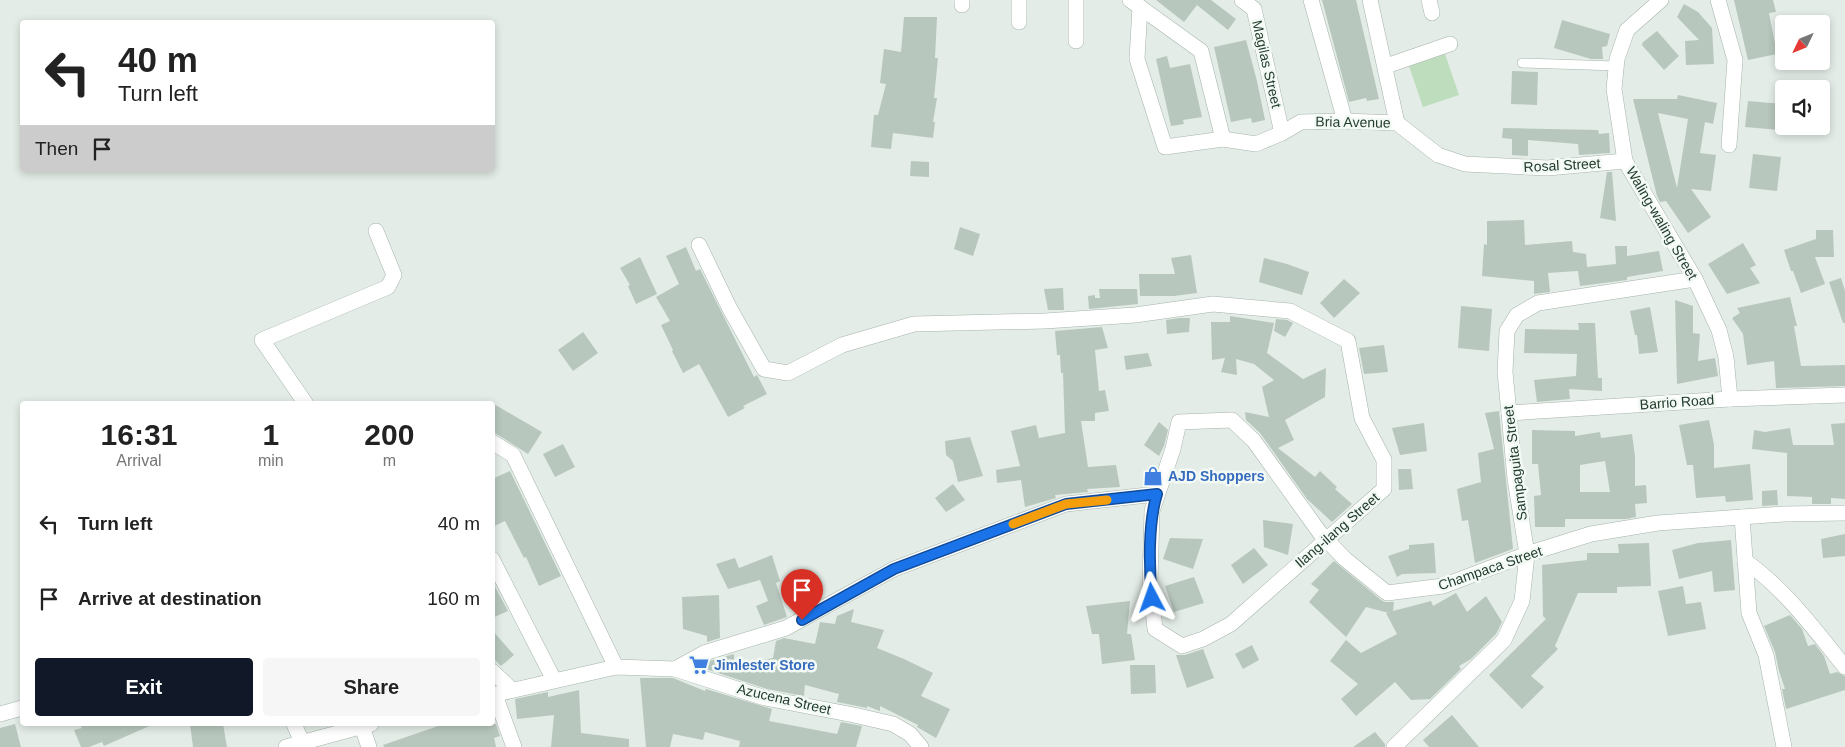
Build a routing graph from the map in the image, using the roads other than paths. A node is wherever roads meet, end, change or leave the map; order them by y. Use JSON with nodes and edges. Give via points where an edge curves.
{"nodes":[{"id":1,"x":1019,"y":0,"type":"edge"},
{"id":2,"x":1076,"y":0,"type":"edge"},
{"id":3,"x":1242,"y":0,"type":"edge"},
{"id":4,"x":1311,"y":0,"type":"edge"},
{"id":5,"x":1370,"y":0,"type":"edge"},
{"id":6,"x":1661,"y":0,"type":"edge"},
{"id":7,"x":1718,"y":0,"type":"edge"},
{"id":8,"x":1135,"y":4,"type":"edge"},
{"id":9,"x":1018,"y":22,"type":"dead end"},
{"id":10,"x":1076,"y":41,"type":"dead end"},
{"id":11,"x":1450,"y":44,"type":"dead end"},
{"id":12,"x":1522,"y":63,"type":"dead end"},
{"id":13,"x":1386,"y":66,"type":"junction"},
{"id":14,"x":1616,"y":66,"type":"junction"},
{"id":15,"x":1346,"y":121,"type":"junction"},
{"id":16,"x":1398,"y":123,"type":"junction"},
{"id":17,"x":1282,"y":134,"type":"junction"},
{"id":18,"x":1223,"y":139,"type":"junction"},
{"id":19,"x":1729,"y":145,"type":"dead end"},
{"id":20,"x":1625,"y":161,"type":"junction"},
{"id":21,"x":1499,"y":167,"type":"joint"},
{"id":22,"x":376,"y":231,"type":"dead end"},
{"id":23,"x":699,"y":244,"type":"dead end"},
{"id":24,"x":1695,"y":279,"type":"junction"},
{"id":25,"x":1845,"y":396,"type":"edge"},
{"id":26,"x":1730,"y":399,"type":"junction"},
{"id":27,"x":304,"y":401,"type":"edge"},
{"id":28,"x":1509,"y":413,"type":"junction"},
{"id":29,"x":1179,"y":422,"type":"joint"},
{"id":30,"x":495,"y":444,"type":"edge"},
{"id":31,"x":1157,"y":494,"type":"junction"},
{"id":32,"x":1845,"y":513,"type":"edge"},
{"id":33,"x":1742,"y":517,"type":"junction"},
{"id":34,"x":1326,"y":539,"type":"junction"},
{"id":35,"x":1527,"y":554,"type":"junction"},
{"id":36,"x":1745,"y":561,"type":"junction"},
{"id":37,"x":495,"y":565,"type":"edge"},
{"id":38,"x":616,"y":667,"type":"junction"},
{"id":39,"x":1845,"y":667,"type":"edge"},
{"id":40,"x":674,"y":669,"type":"junction"},
{"id":41,"x":495,"y":674,"type":"edge"},
{"id":42,"x":554,"y":680,"type":"junction"},
{"id":43,"x":512,"y":690,"type":"junction"},
{"id":44,"x":495,"y":695,"type":"edge"},
{"id":45,"x":495,"y":698,"type":"edge"},
{"id":46,"x":20,"y":709,"type":"edge"},
{"id":47,"x":0,"y":714,"type":"edge"},
{"id":48,"x":295,"y":726,"type":"edge"},
{"id":49,"x":358,"y":726,"type":"edge"},
{"id":50,"x":365,"y":726,"type":"edge"},
{"id":51,"x":302,"y":742,"type":"junction"},
{"id":52,"x":286,"y":747,"type":"edge"},
{"id":53,"x":369,"y":747,"type":"edge"},
{"id":54,"x":514,"y":747,"type":"edge"},
{"id":55,"x":921,"y":747,"type":"edge"},
{"id":56,"x":1394,"y":747,"type":"edge"},
{"id":57,"x":1784,"y":747,"type":"edge"}],
"edges":[{"from":1,"to":9,"type":"street"},
{"from":2,"to":10,"type":"street"},
{"from":3,"to":17,"type":"street","name":"Magilas Street","via":[[1254,9]]},
{"from":4,"to":15,"type":"street"},
{"from":5,"to":13,"type":"street"},
{"from":6,"to":14,"type":"street","name":"Waling-waling Street","via":[[1626,30]]},
{"from":7,"to":19,"type":"street","via":[[1734,60]]},
{"from":8,"to":18,"type":"street","via":[[1201,51]]},
{"from":8,"to":18,"type":"street","name":"Bria Avenue","via":[[1137,58],[1165,147]]},
{"from":11,"to":13,"type":"street"},
{"from":12,"to":14,"type":"lane"},
{"from":13,"to":16,"type":"street"},
{"from":14,"to":20,"type":"street","name":"Waling-waling Street","via":[[1614,89]]},
{"from":15,"to":16,"type":"street","name":"Bria Avenue"},
{"from":15,"to":17,"type":"street","name":"Bria Avenue","via":[[1301,122]]},
{"from":16,"to":21,"type":"street","name":"Bria Avenue","via":[[1438,155],[1465,164]]},
{"from":17,"to":18,"type":"street","name":"Bria Avenue","via":[[1256,144]]},
{"from":20,"to":21,"type":"street","name":"Rosal Street","via":[[1547,168]]},
{"from":20,"to":24,"type":"street","name":"Waling-waling Street"},
{"from":22,"to":27,"type":"street","via":[[394,276],[388,288],[262,340]]},
{"from":23,"to":34,"type":"street","name":"Ilang-ilang Street","via":[[764,369],[788,373],[842,345],[914,324],[1136,315],[1213,304],[1290,311],[1348,341],[1362,418],[1384,460],[1384,489]]},
{"from":24,"to":26,"type":"street","name":"Waling-waling Street","via":[[1719,330],[1726,357]]},
{"from":24,"to":28,"type":"street","name":"Sampaguita Street","via":[[1538,303],[1517,315],[1507,331],[1505,372]]},
{"from":25,"to":26,"type":"street","name":"Barrio Road"},
{"from":26,"to":28,"type":"street","name":"Barrio Road"},
{"from":28,"to":35,"type":"street","name":"Sampaguita Street"},
{"from":29,"to":31,"type":"street","name":"Ilang-ilang Street"},
{"from":29,"to":34,"type":"street","name":"Champaca Street","via":[[1232,420],[1254,441]]},
{"from":30,"to":38,"type":"street","via":[[513,455]]},
{"from":31,"to":34,"type":"street","name":"Ilang-ilang Street","via":[[1152,511],[1150,573],[1155,629],[1182,646],[1231,624]]},
{"from":31,"to":40,"type":"street","via":[[1066,504],[894,569],[786,628],[704,653]]},
{"from":32,"to":33,"type":"street","name":"Champaca Street"},
{"from":33,"to":35,"type":"street","name":"Champaca Street","via":[[1658,523],[1591,534]]},
{"from":33,"to":36,"type":"street"},
{"from":34,"to":35,"type":"street","name":"Champaca Street","via":[[1388,592],[1443,586]]},
{"from":35,"to":56,"type":"street","name":"Sampaguita Street","via":[[1522,601],[1504,640]]},
{"from":36,"to":39,"type":"street","via":[[1779,588]]},
{"from":36,"to":57,"type":"street","via":[[1749,613],[1766,655]]},
{"from":37,"to":42,"type":"street"},
{"from":38,"to":40,"type":"street","name":"Azucena Street"},
{"from":38,"to":42,"type":"street","name":"Azucena Street"},
{"from":40,"to":55,"type":"street","name":"Azucena Street","via":[[766,698],[893,724],[910,734]]},
{"from":41,"to":43,"type":"street"},
{"from":42,"to":43,"type":"street","name":"Azucena Street"},
{"from":43,"to":44,"type":"street","name":"Azucena Street"},
{"from":45,"to":54,"type":"street"},
{"from":46,"to":47,"type":"street"},
{"from":48,"to":51,"type":"street"},
{"from":49,"to":51,"type":"street"},
{"from":50,"to":53,"type":"street"},
{"from":51,"to":52,"type":"street"}]}
